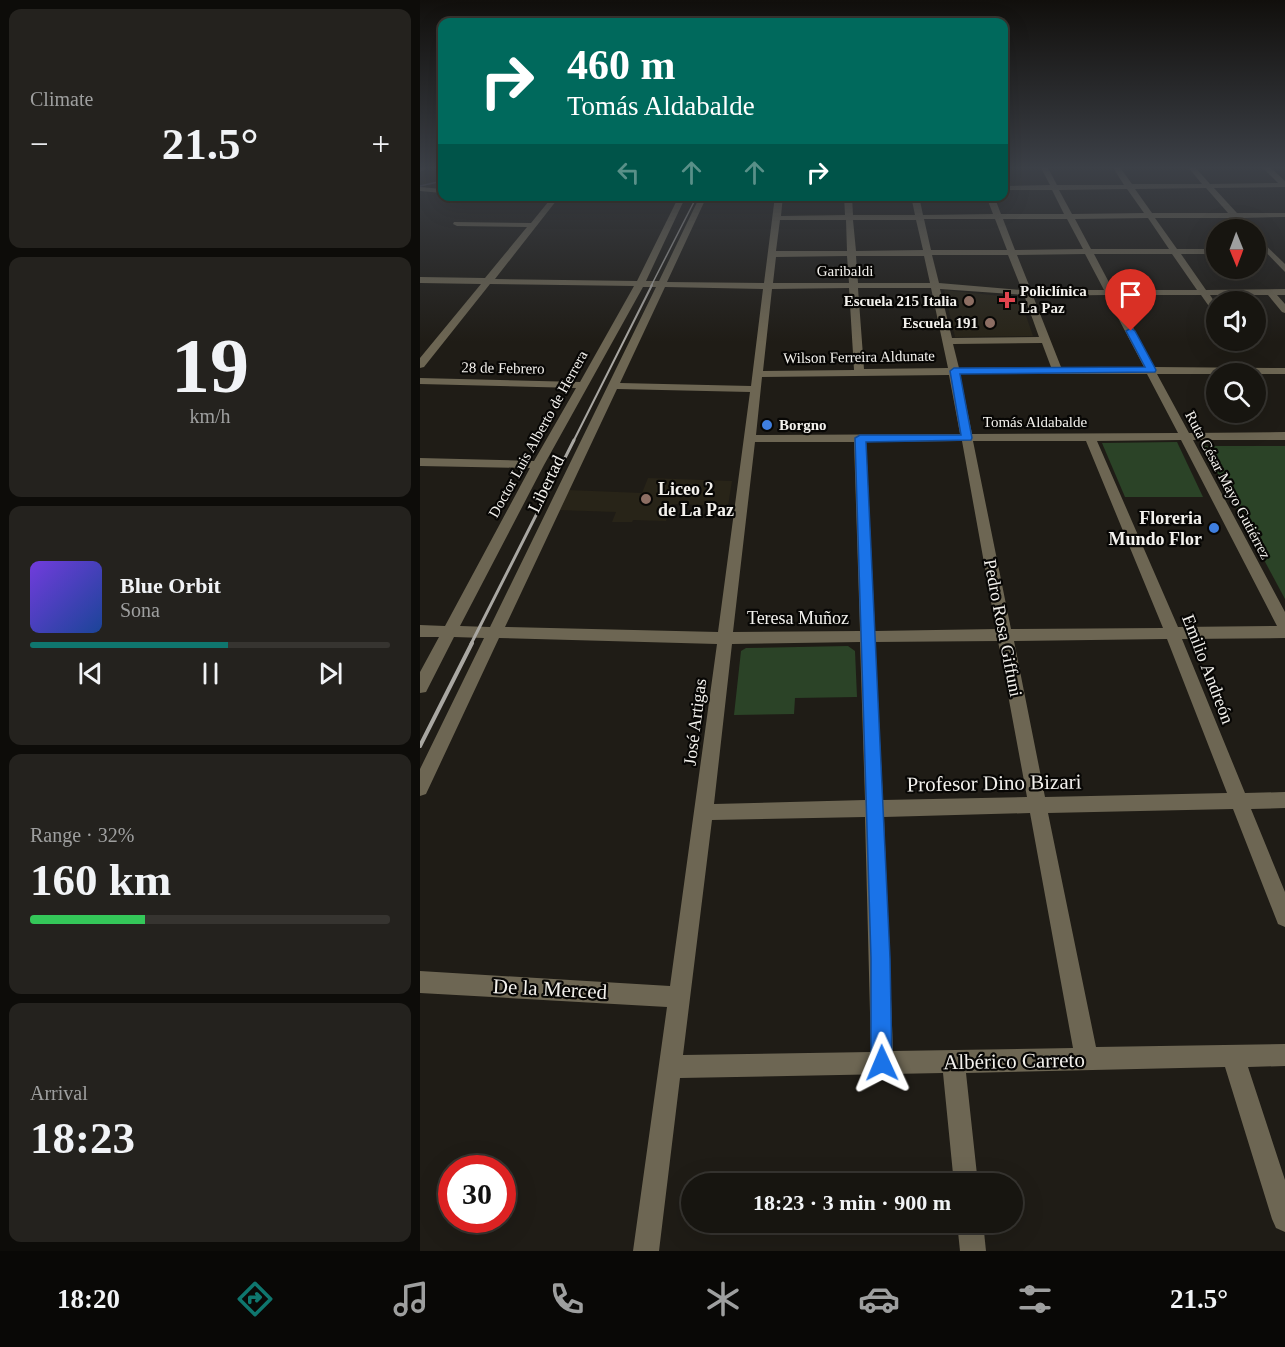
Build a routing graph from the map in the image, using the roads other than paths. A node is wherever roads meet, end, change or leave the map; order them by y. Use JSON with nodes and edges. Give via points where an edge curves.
{"nodes":[{"id":1,"x":486,"y":224,"type":"edge"},
{"id":2,"x":669,"y":224,"type":"edge"},
{"id":3,"x":690,"y":224,"type":"edge"},
{"id":4,"x":776,"y":224,"type":"edge"},
{"id":5,"x":850,"y":224,"type":"edge"},
{"id":6,"x":921,"y":224,"type":"edge"},
{"id":7,"x":1001,"y":224,"type":"edge"},
{"id":8,"x":1075,"y":224,"type":"edge"},
{"id":9,"x":1155,"y":224,"type":"edge"},
{"id":10,"x":533,"y":225,"type":"joint"},
{"id":11,"x":1206,"y":251,"type":"edge"},
{"id":12,"x":1268,"y":251,"type":"joint"},
{"id":13,"x":1285,"y":251,"type":"edge"},
{"id":14,"x":1012,"y":252,"type":"junction"},
{"id":15,"x":1090,"y":252,"type":"junction"},
{"id":16,"x":1176,"y":252,"type":"junction"},
{"id":17,"x":927,"y":253,"type":"junction"},
{"id":18,"x":772,"y":254,"type":"junction"},
{"id":19,"x":852,"y":254,"type":"junction"},
{"id":20,"x":1285,"y":269,"type":"edge"},
{"id":21,"x":420,"y":280,"type":"edge"},
{"id":22,"x":486,"y":281,"type":"junction"},
{"id":23,"x":640,"y":284,"type":"junction"},
{"id":24,"x":661,"y":284,"type":"junction"},
{"id":25,"x":934,"y":285,"type":"junction"},
{"id":26,"x":768,"y":286,"type":"junction"},
{"id":27,"x":854,"y":286,"type":"junction"},
{"id":28,"x":1285,"y":292,"type":"edge"},
{"id":29,"x":1028,"y":293,"type":"junction"},
{"id":30,"x":1111,"y":293,"type":"junction"},
{"id":31,"x":1205,"y":293,"type":"junction"},
{"id":32,"x":1271,"y":293,"type":"junction"},
{"id":33,"x":1285,"y":310,"type":"edge"},
{"id":34,"x":1045,"y":340,"type":"junction"},
{"id":35,"x":947,"y":341,"type":"junction"},
{"id":36,"x":420,"y":366,"type":"edge"},
{"id":37,"x":1057,"y":370,"type":"junction"},
{"id":38,"x":1152,"y":370,"type":"junction"},
{"id":39,"x":954,"y":371,"type":"junction"},
{"id":40,"x":1285,"y":371,"type":"edge"},
{"id":41,"x":859,"y":373,"type":"junction"},
{"id":42,"x":420,"y":381,"type":"edge"},
{"id":43,"x":757,"y":381,"type":"junction"},
{"id":44,"x":584,"y":385,"type":"junction"},
{"id":45,"x":615,"y":386,"type":"junction"},
{"id":46,"x":1185,"y":436,"type":"junction"},
{"id":47,"x":1285,"y":436,"type":"edge"},
{"id":48,"x":1090,"y":437,"type":"junction"},
{"id":49,"x":860,"y":438,"type":"junction"},
{"id":50,"x":967,"y":438,"type":"junction"},
{"id":51,"x":750,"y":440,"type":"junction"},
{"id":52,"x":420,"y":462,"type":"edge"},
{"id":53,"x":538,"y":465,"type":"junction"},
{"id":54,"x":1285,"y":626,"type":"edge"},
{"id":55,"x":420,"y":631,"type":"edge"},
{"id":56,"x":448,"y":632,"type":"junction"},
{"id":57,"x":1172,"y":632,"type":"junction"},
{"id":58,"x":1285,"y":632,"type":"edge"},
{"id":59,"x":492,"y":633,"type":"junction"},
{"id":60,"x":1004,"y":634,"type":"junction"},
{"id":61,"x":868,"y":637,"type":"junction"},
{"id":62,"x":725,"y":638,"type":"junction"},
{"id":63,"x":420,"y":687,"type":"edge"},
{"id":64,"x":420,"y":788,"type":"edge"},
{"id":65,"x":1285,"y":800,"type":"edge"},
{"id":66,"x":1238,"y":801,"type":"junction"},
{"id":67,"x":1037,"y":804,"type":"junction"},
{"id":68,"x":875,"y":808,"type":"junction"},
{"id":69,"x":704,"y":812,"type":"junction"},
{"id":70,"x":1285,"y":917,"type":"edge"},
{"id":71,"x":420,"y":982,"type":"edge"},
{"id":72,"x":680,"y":997,"type":"junction"},
{"id":73,"x":1285,"y":1054,"type":"edge"},
{"id":74,"x":1233,"y":1057,"type":"junction"},
{"id":75,"x":1087,"y":1060,"type":"junction"},
{"id":76,"x":953,"y":1062,"type":"junction"},
{"id":77,"x":882,"y":1063,"type":"junction"},
{"id":78,"x":671,"y":1067,"type":"junction"},
{"id":79,"x":965,"y":1173,"type":"edge"},
{"id":80,"x":1285,"y":1219,"type":"edge"},
{"id":81,"x":971,"y":1233,"type":"edge"},
{"id":82,"x":646,"y":1251,"type":"edge"},
{"id":83,"x":973,"y":1251,"type":"edge"}],
"edges":[{"from":1,"to":10,"type":"street"},
{"from":2,"to":23,"type":"street","name":"Doctor Luis Alberto de Herrera"},
{"from":3,"to":24,"type":"street","name":"Libertad"},
{"from":4,"to":18,"type":"street","name":"José Artigas"},
{"from":5,"to":19,"type":"street"},
{"from":6,"to":17,"type":"street","name":"Pedro Rosa Giffuni"},
{"from":7,"to":14,"type":"street"},
{"from":8,"to":15,"type":"street","name":"Ruta César Mayo Gutiérrez"},
{"from":9,"to":16,"type":"street"},
{"from":10,"to":22,"type":"street"},
{"from":11,"to":16,"type":"street"},
{"from":12,"to":13,"type":"street"},
{"from":12,"to":20,"type":"street"},
{"from":14,"to":15,"type":"street"},
{"from":14,"to":17,"type":"street"},
{"from":14,"to":29,"type":"street"},
{"from":15,"to":16,"type":"street"},
{"from":15,"to":30,"type":"street","name":"Ruta César Mayo Gutiérrez"},
{"from":16,"to":31,"type":"street"},
{"from":17,"to":19,"type":"street"},
{"from":17,"to":25,"type":"street","name":"Pedro Rosa Giffuni"},
{"from":18,"to":19,"type":"street"},
{"from":18,"to":26,"type":"street","name":"José Artigas"},
{"from":19,"to":27,"type":"street"},
{"from":21,"to":22,"type":"street","name":"Garibaldi"},
{"from":22,"to":23,"type":"street","name":"Garibaldi"},
{"from":22,"to":36,"type":"street"},
{"from":23,"to":24,"type":"street","name":"Garibaldi"},
{"from":23,"to":44,"type":"street","name":"Doctor Luis Alberto de Herrera"},
{"from":24,"to":26,"type":"street","name":"Garibaldi"},
{"from":24,"to":45,"type":"street","name":"Libertad"},
{"from":25,"to":27,"type":"street","name":"Garibaldi"},
{"from":25,"to":29,"type":"street","name":"Garibaldi"},
{"from":25,"to":35,"type":"street","name":"Pedro Rosa Giffuni"},
{"from":26,"to":27,"type":"street","name":"Garibaldi"},
{"from":26,"to":43,"type":"street","name":"José Artigas"},
{"from":27,"to":41,"type":"street"},
{"from":28,"to":32,"type":"street","name":"Garibaldi"},
{"from":29,"to":30,"type":"street","name":"Garibaldi"},
{"from":29,"to":34,"type":"street"},
{"from":30,"to":31,"type":"street","name":"Garibaldi"},
{"from":30,"to":38,"type":"street","name":"Ruta César Mayo Gutiérrez"},
{"from":31,"to":32,"type":"street","name":"Garibaldi"},
{"from":32,"to":33,"type":"street"},
{"from":34,"to":35,"type":"street"},
{"from":34,"to":37,"type":"street"},
{"from":35,"to":39,"type":"street","name":"Pedro Rosa Giffuni"},
{"from":37,"to":38,"type":"street","name":"Wilson Ferreira Aldunate"},
{"from":37,"to":39,"type":"street","name":"Wilson Ferreira Aldunate"},
{"from":38,"to":40,"type":"street","name":"Wilson Ferreira Aldunate"},
{"from":38,"to":46,"type":"street","name":"Ruta César Mayo Gutiérrez"},
{"from":39,"to":41,"type":"street","name":"Wilson Ferreira Aldunate"},
{"from":39,"to":50,"type":"street","name":"Pedro Rosa Giffuni"},
{"from":41,"to":43,"type":"street","name":"Wilson Ferreira Aldunate"},
{"from":42,"to":44,"type":"street","name":"28 de Febrero"},
{"from":43,"to":45,"type":"street"},
{"from":43,"to":51,"type":"street","name":"José Artigas"},
{"from":44,"to":53,"type":"street","name":"Doctor Luis Alberto de Herrera"},
{"from":45,"to":59,"type":"street","name":"Libertad"},
{"from":46,"to":47,"type":"street","name":"Tomás Aldabalde"},
{"from":46,"to":48,"type":"street","name":"Tomás Aldabalde"},
{"from":46,"to":54,"type":"street","name":"Ruta César Mayo Gutiérrez"},
{"from":48,"to":50,"type":"street","name":"Tomás Aldabalde"},
{"from":48,"to":57,"type":"street","name":"Emilio Andreón"},
{"from":49,"to":50,"type":"street","name":"Tomás Aldabalde"},
{"from":49,"to":51,"type":"street","name":"Tomás Aldabalde"},
{"from":49,"to":61,"type":"street"},
{"from":50,"to":60,"type":"street","name":"Pedro Rosa Giffuni"},
{"from":51,"to":62,"type":"street","name":"José Artigas"},
{"from":52,"to":53,"type":"street"},
{"from":53,"to":56,"type":"street","name":"Doctor Luis Alberto de Herrera"},
{"from":55,"to":56,"type":"street","name":"Teresa Muñoz"},
{"from":56,"to":59,"type":"street","name":"Teresa Muñoz"},
{"from":56,"to":63,"type":"street","name":"Doctor Luis Alberto de Herrera"},
{"from":57,"to":58,"type":"street","name":"Teresa Muñoz"},
{"from":57,"to":60,"type":"street","name":"Teresa Muñoz"},
{"from":57,"to":66,"type":"street","name":"Emilio Andreón"},
{"from":59,"to":62,"type":"street","name":"Teresa Muñoz"},
{"from":59,"to":64,"type":"street","name":"Libertad"},
{"from":60,"to":61,"type":"street","name":"Teresa Muñoz"},
{"from":60,"to":67,"type":"street","name":"Pedro Rosa Giffuni"},
{"from":61,"to":62,"type":"street","name":"Teresa Muñoz"},
{"from":61,"to":68,"type":"street"},
{"from":62,"to":69,"type":"street","name":"José Artigas"},
{"from":65,"to":66,"type":"street","name":"Profesor Dino Bizari"},
{"from":66,"to":67,"type":"street","name":"Profesor Dino Bizari"},
{"from":66,"to":70,"type":"street","name":"Emilio Andreón"},
{"from":67,"to":68,"type":"street","name":"Profesor Dino Bizari"},
{"from":67,"to":75,"type":"street","name":"Pedro Rosa Giffuni"},
{"from":68,"to":69,"type":"street","name":"Profesor Dino Bizari"},
{"from":68,"to":77,"type":"street"},
{"from":69,"to":72,"type":"street","name":"José Artigas"},
{"from":71,"to":72,"type":"street","name":"De la Merced"},
{"from":72,"to":78,"type":"street","name":"José Artigas"},
{"from":73,"to":74,"type":"street","name":"Albérico Carreto"},
{"from":74,"to":75,"type":"street","name":"Albérico Carreto"},
{"from":74,"to":80,"type":"street"},
{"from":75,"to":76,"type":"street","name":"Albérico Carreto"},
{"from":76,"to":77,"type":"street","name":"Albérico Carreto"},
{"from":76,"to":79,"type":"street"},
{"from":77,"to":78,"type":"street","name":"Albérico Carreto"},
{"from":78,"to":82,"type":"street","name":"José Artigas"},
{"from":81,"to":83,"type":"street"}]}
